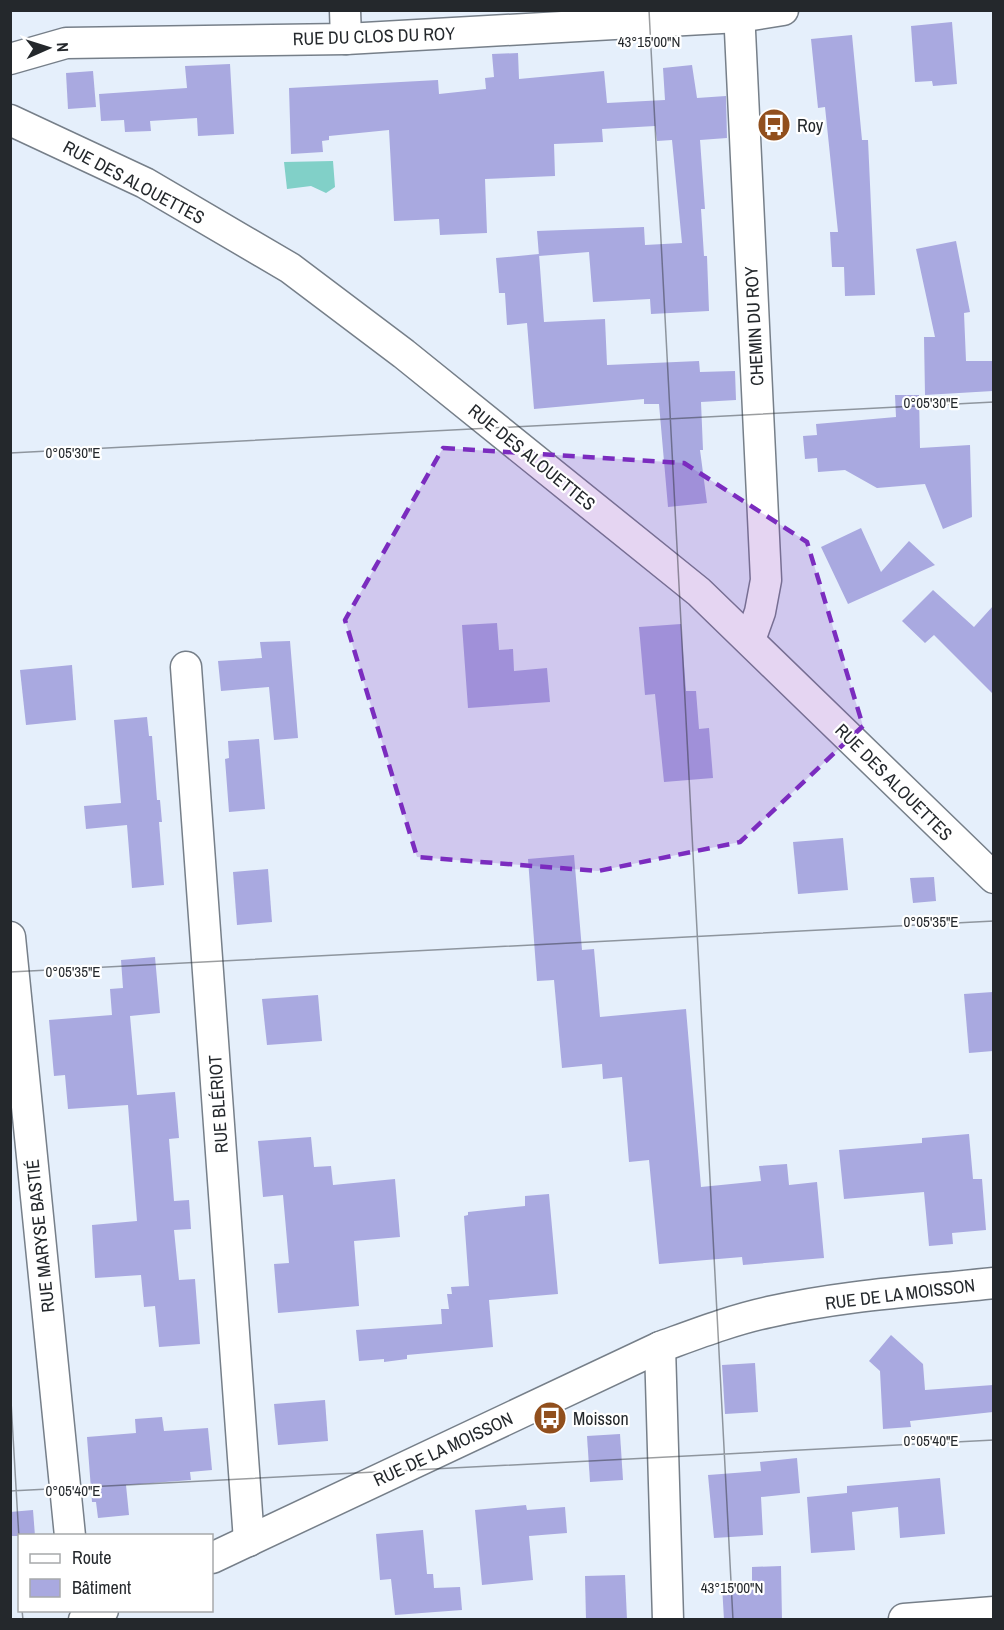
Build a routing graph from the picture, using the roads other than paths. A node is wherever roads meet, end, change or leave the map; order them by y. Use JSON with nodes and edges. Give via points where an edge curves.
{"nodes":[{"id":1,"x":783,"y":10,"type":"edge"},
{"id":2,"x":739,"y":14,"type":"edge"},
{"id":3,"x":346,"y":25,"type":"edge"},
{"id":4,"x":10,"y":59,"type":"edge"},
{"id":5,"x":10,"y":120,"type":"edge"},
{"id":6,"x":750,"y":640,"type":"junction"},
{"id":7,"x":186,"y":667,"type":"dead end"},
{"id":8,"x":993,"y":878,"type":"edge"},
{"id":9,"x":10,"y":937,"type":"edge"},
{"id":10,"x":993,"y":1283,"type":"edge"},
{"id":11,"x":660,"y":1347,"type":"junction"},
{"id":12,"x":70,"y":1534,"type":"edge"},
{"id":13,"x":249,"y":1540,"type":"junction"},
{"id":14,"x":213,"y":1558,"type":"edge"},
{"id":15,"x":101,"y":1612,"type":"edge"},
{"id":16,"x":993,"y":1612,"type":"edge"},
{"id":17,"x":904,"y":1619,"type":"edge"},
{"id":18,"x":84,"y":1620,"type":"edge"},
{"id":19,"x":668,"y":1620,"type":"edge"}],
"edges":[{"from":1,"to":2,"type":"street","name":"RUE DU CLOS DU ROY"},
{"from":2,"to":3,"type":"street","name":"RUE DU CLOS DU ROY"},
{"from":2,"to":6,"type":"street","name":"CHEMIN DU ROY","via":[[766,580]]},
{"from":3,"to":4,"type":"street","name":"RUE DU CLOS DU ROY","via":[[66,44]]},
{"from":5,"to":6,"type":"street","name":"RUE DES ALOUETTES","via":[[145,183],[290,268],[404,354],[690,584]]},
{"from":6,"to":8,"type":"street","name":"RUE DES ALOUETTES"},
{"from":7,"to":13,"type":"street","name":"RUE BLÉRIOT"},
{"from":9,"to":12,"type":"street","name":"RUE MARYSE BASTIÉ"},
{"from":10,"to":11,"type":"street","name":"RUE DE LA MOISSON","via":[[769,1311]]},
{"from":11,"to":13,"type":"street","name":"RUE DE LA MOISSON"},
{"from":11,"to":19,"type":"street"},
{"from":13,"to":14,"type":"street","name":"RUE DE LA MOISSON"},
{"from":15,"to":18,"type":"street"},
{"from":16,"to":17,"type":"street"}]}
